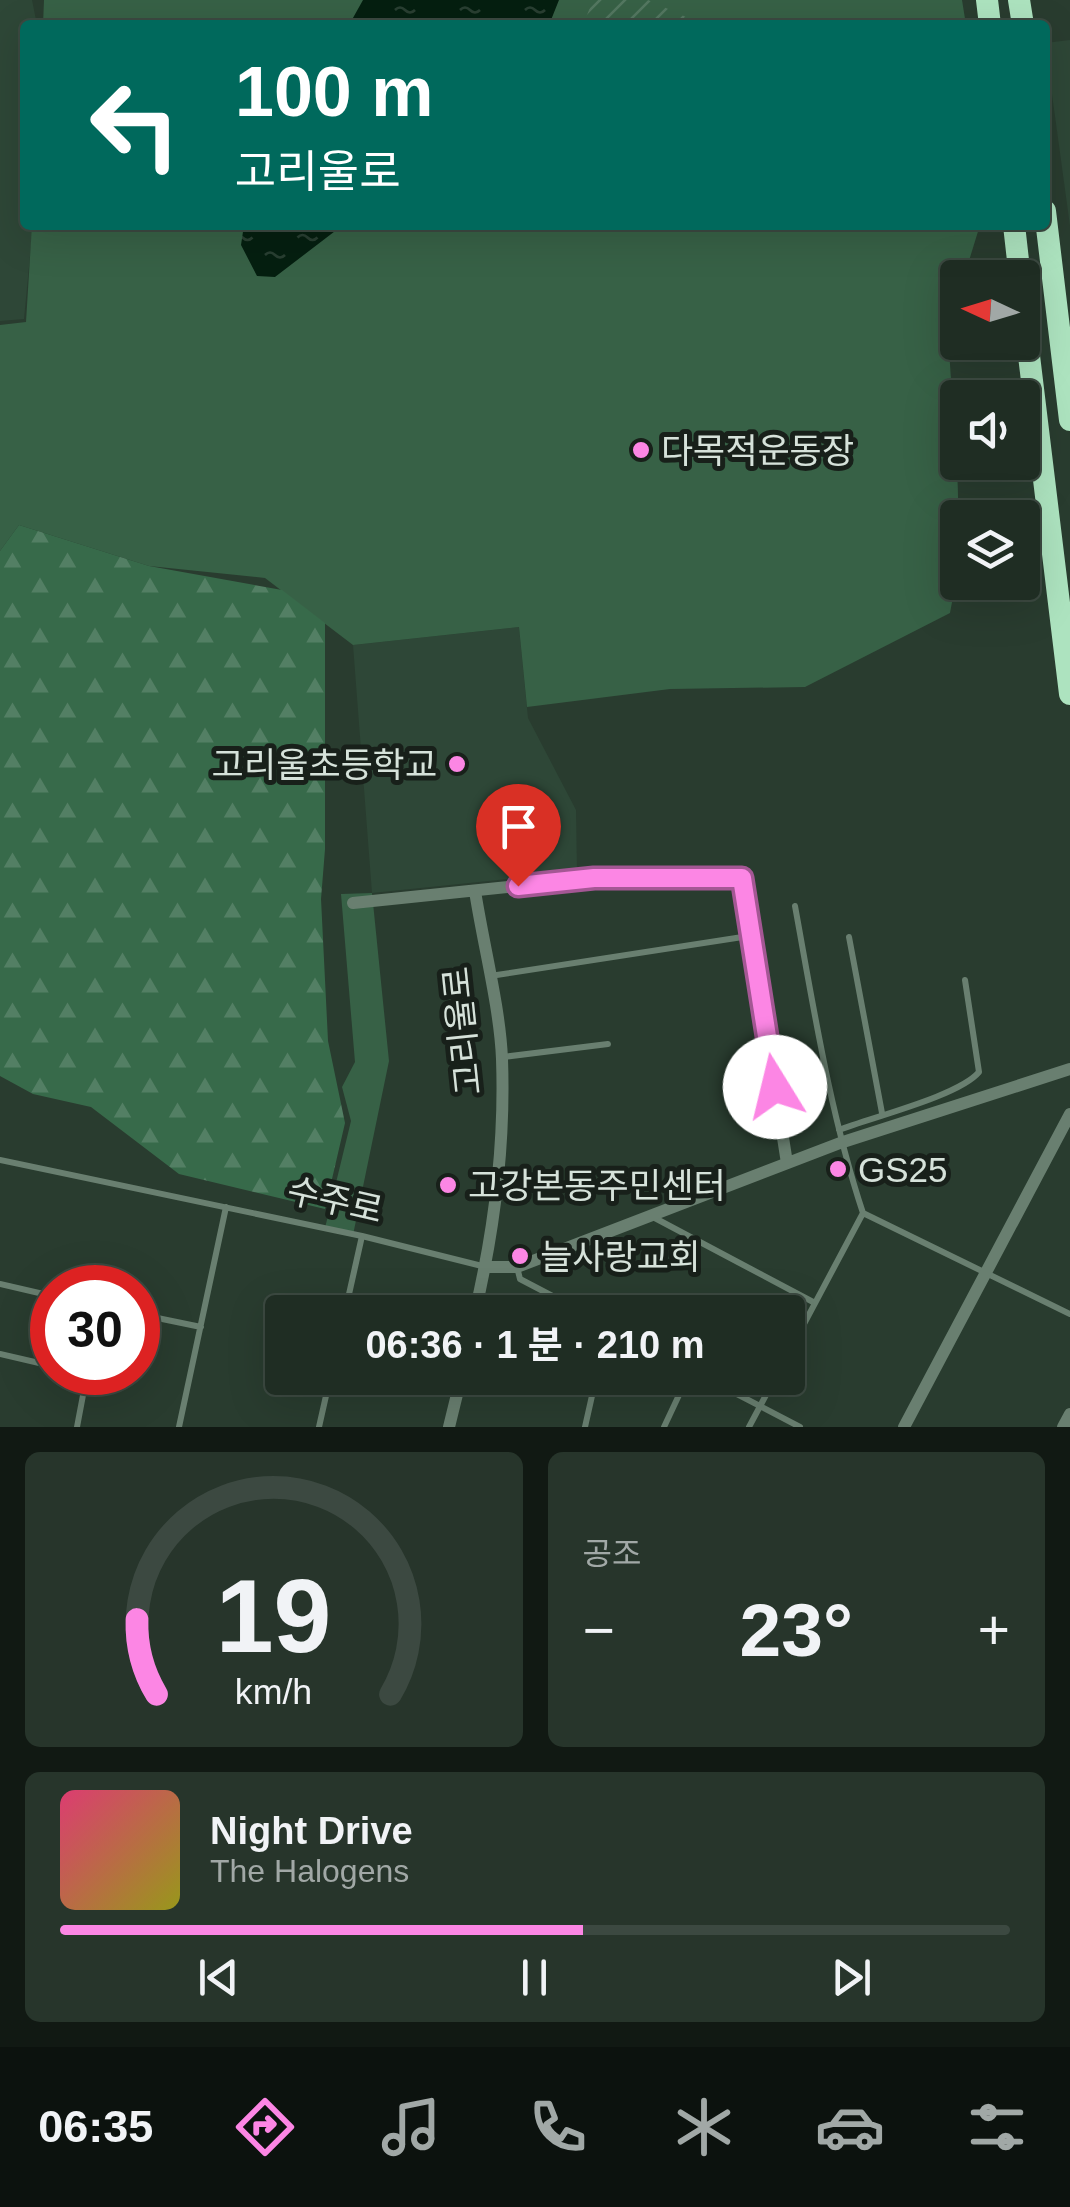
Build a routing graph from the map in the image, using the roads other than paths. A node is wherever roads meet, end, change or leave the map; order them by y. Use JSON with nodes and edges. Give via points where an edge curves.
{"nodes":[{"id":1,"x":1015,"y":230,"type":"edge"},
{"id":2,"x":1047,"y":230,"type":"edge"},
{"id":3,"x":1018,"y":260,"type":"edge"},
{"id":4,"x":1030,"y":360,"type":"edge"},
{"id":5,"x":1070,"y":420,"type":"edge"},
{"id":6,"x":1070,"y":694,"type":"edge"},
{"id":7,"x":475,"y":891,"type":"junction"},
{"id":8,"x":353,"y":903,"type":"dead end"},
{"id":9,"x":795,"y":906,"type":"dead end"},
{"id":10,"x":751,"y":936,"type":"junction"},
{"id":11,"x":849,"y":937,"type":"dead end"},
{"id":12,"x":488,"y":976,"type":"junction"},
{"id":13,"x":964,"y":980,"type":"dead end"},
{"id":14,"x":608,"y":1044,"type":"dead end"},
{"id":15,"x":502,"y":1057,"type":"junction"},
{"id":16,"x":1070,"y":1070,"type":"edge"},
{"id":17,"x":882,"y":1113,"type":"junction"},
{"id":18,"x":1070,"y":1114,"type":"edge"},
{"id":19,"x":840,"y":1136,"type":"junction"},
{"id":20,"x":0,"y":1160,"type":"edge"},
{"id":21,"x":786,"y":1163,"type":"junction"},
{"id":22,"x":226,"y":1207,"type":"junction"},
{"id":23,"x":864,"y":1213,"type":"junction"},
{"id":24,"x":650,"y":1216,"type":"junction"},
{"id":25,"x":362,"y":1236,"type":"junction"},
{"id":26,"x":486,"y":1267,"type":"junction"},
{"id":27,"x":517,"y":1267,"type":"junction"},
{"id":28,"x":985,"y":1272,"type":"junction"},
{"id":29,"x":0,"y":1284,"type":"edge"},
{"id":30,"x":30,"y":1291,"type":"edge"},
{"id":31,"x":349,"y":1295,"type":"edge"},
{"id":32,"x":479,"y":1295,"type":"edge"},
{"id":33,"x":550,"y":1295,"type":"edge"},
{"id":34,"x":815,"y":1303,"type":"junction"},
{"id":35,"x":1070,"y":1314,"type":"edge"},
{"id":36,"x":160,"y":1319,"type":"edge"},
{"id":37,"x":805,"y":1322,"type":"edge"},
{"id":38,"x":200,"y":1327,"type":"junction"},
{"id":39,"x":0,"y":1354,"type":"edge"},
{"id":40,"x":30,"y":1361,"type":"edge"},
{"id":41,"x":83,"y":1395,"type":"edge"},
{"id":42,"x":326,"y":1395,"type":"edge"},
{"id":43,"x":457,"y":1395,"type":"edge"},
{"id":44,"x":592,"y":1395,"type":"edge"},
{"id":45,"x":679,"y":1395,"type":"edge"},
{"id":46,"x":739,"y":1395,"type":"edge"},
{"id":47,"x":766,"y":1395,"type":"edge"},
{"id":48,"x":760,"y":1406,"type":"junction"},
{"id":49,"x":1070,"y":1414,"type":"edge"},
{"id":50,"x":77,"y":1427,"type":"edge"},
{"id":51,"x":179,"y":1427,"type":"edge"},
{"id":52,"x":319,"y":1427,"type":"edge"},
{"id":53,"x":450,"y":1427,"type":"edge"},
{"id":54,"x":584,"y":1427,"type":"edge"},
{"id":55,"x":664,"y":1427,"type":"edge"},
{"id":56,"x":749,"y":1427,"type":"edge"},
{"id":57,"x":800,"y":1427,"type":"edge"},
{"id":58,"x":904,"y":1427,"type":"edge"},
{"id":59,"x":1063,"y":1427,"type":"edge"}],
"edges":[{"from":1,"to":3,"type":"highway"},
{"from":2,"to":5,"type":"highway"},
{"from":4,"to":6,"type":"highway"},
{"from":7,"to":8,"type":"street"},
{"from":7,"to":10,"type":"street","via":[[594,878],[742,878]]},
{"from":7,"to":12,"type":"street","name":"고리울로"},
{"from":9,"to":19,"type":"lane"},
{"from":10,"to":12,"type":"lane"},
{"from":10,"to":21,"type":"street"},
{"from":11,"to":17,"type":"lane"},
{"from":12,"to":15,"type":"street","name":"고리울로"},
{"from":13,"to":17,"type":"lane","via":[[978,1072],[935,1097]]},
{"from":14,"to":15,"type":"lane"},
{"from":15,"to":26,"type":"street","name":"고리울로"},
{"from":16,"to":19,"type":"street","name":"수주로"},
{"from":17,"to":19,"type":"lane"},
{"from":18,"to":28,"type":"street"},
{"from":19,"to":21,"type":"street","name":"수주로"},
{"from":19,"to":23,"type":"lane"},
{"from":20,"to":22,"type":"lane","name":"수주로"},
{"from":21,"to":24,"type":"street","name":"수주로"},
{"from":22,"to":25,"type":"lane","name":"수주로"},
{"from":22,"to":38,"type":"lane"},
{"from":23,"to":28,"type":"lane"},
{"from":23,"to":34,"type":"lane"},
{"from":24,"to":27,"type":"street","name":"수주로"},
{"from":24,"to":34,"type":"lane"},
{"from":25,"to":26,"type":"lane","name":"수주로"},
{"from":25,"to":31,"type":"lane"},
{"from":26,"to":27,"type":"street","name":"수주로"},
{"from":26,"to":32,"type":"street","name":"고리울로"},
{"from":27,"to":33,"type":"lane","via":[[520,1280]]},
{"from":28,"to":35,"type":"lane"},
{"from":28,"to":58,"type":"street"},
{"from":29,"to":30,"type":"lane"},
{"from":34,"to":37,"type":"lane"},
{"from":36,"to":38,"type":"lane"},
{"from":38,"to":51,"type":"lane"},
{"from":39,"to":40,"type":"lane"},
{"from":41,"to":50,"type":"lane"},
{"from":42,"to":52,"type":"lane"},
{"from":43,"to":53,"type":"street"},
{"from":44,"to":54,"type":"lane"},
{"from":45,"to":55,"type":"lane"},
{"from":46,"to":48,"type":"lane"},
{"from":47,"to":48,"type":"lane"},
{"from":48,"to":56,"type":"lane"},
{"from":48,"to":57,"type":"lane"},
{"from":49,"to":59,"type":"street"}]}
